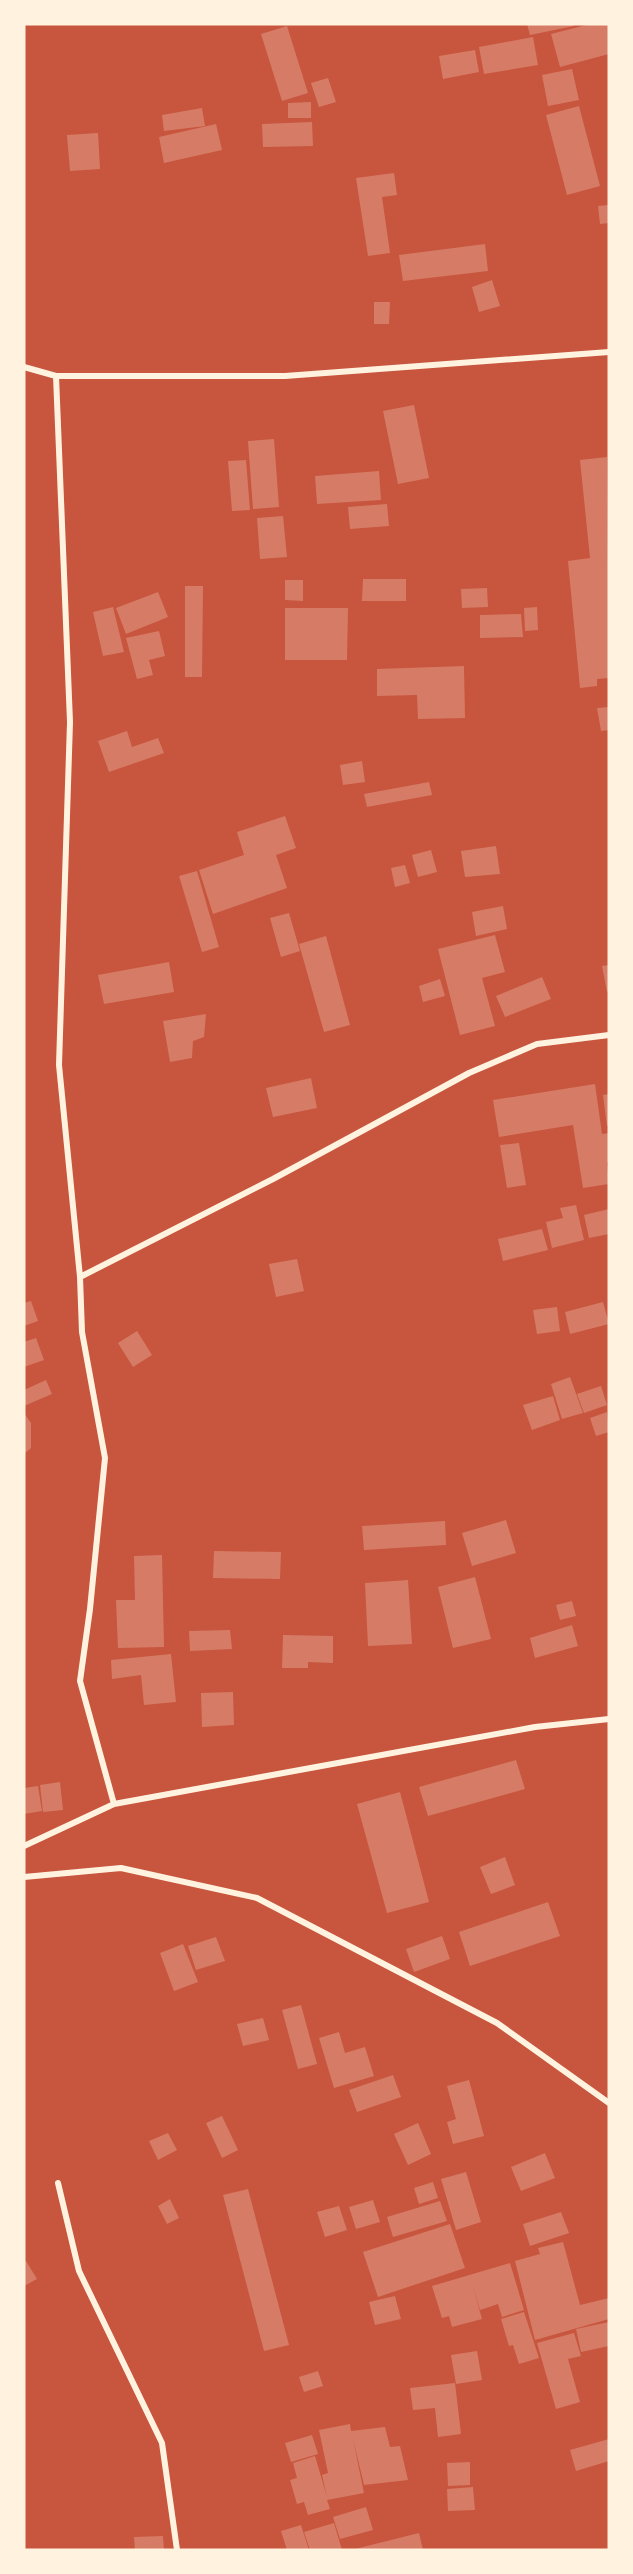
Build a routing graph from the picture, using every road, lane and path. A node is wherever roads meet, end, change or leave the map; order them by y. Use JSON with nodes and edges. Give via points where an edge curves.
{"nodes":[{"id":1,"x":609,"y":352,"type":"edge"},
{"id":2,"x":24,"y":367,"type":"edge"},
{"id":3,"x":56,"y":376,"type":"junction"},
{"id":4,"x":609,"y":1035,"type":"edge"},
{"id":5,"x":80,"y":1277,"type":"junction"},
{"id":6,"x":609,"y":1719,"type":"edge"},
{"id":7,"x":114,"y":1804,"type":"junction"},
{"id":8,"x":24,"y":1845,"type":"edge"},
{"id":9,"x":24,"y":1877,"type":"edge"},
{"id":10,"x":609,"y":2103,"type":"edge"},
{"id":11,"x":58,"y":2183,"type":"dead end"},
{"id":12,"x":177,"y":2550,"type":"edge"}],
"edges":[{"from":1,"to":3,"type":"street","via":[[285,376]]},
{"from":2,"to":3,"type":"street"},
{"from":3,"to":5,"type":"street","via":[[70,722],[59,1065]]},
{"from":4,"to":5,"type":"street","via":[[537,1044],[469,1072],[273,1179]]},
{"from":5,"to":7,"type":"street","via":[[82,1332],[105,1458],[80,1680]]},
{"from":6,"to":7,"type":"street","via":[[535,1726]]},
{"from":7,"to":8,"type":"street"},
{"from":9,"to":10,"type":"street","via":[[121,1869],[257,1898],[497,2023]]},
{"from":11,"to":12,"type":"street","via":[[79,2271],[162,2443]]}]}
